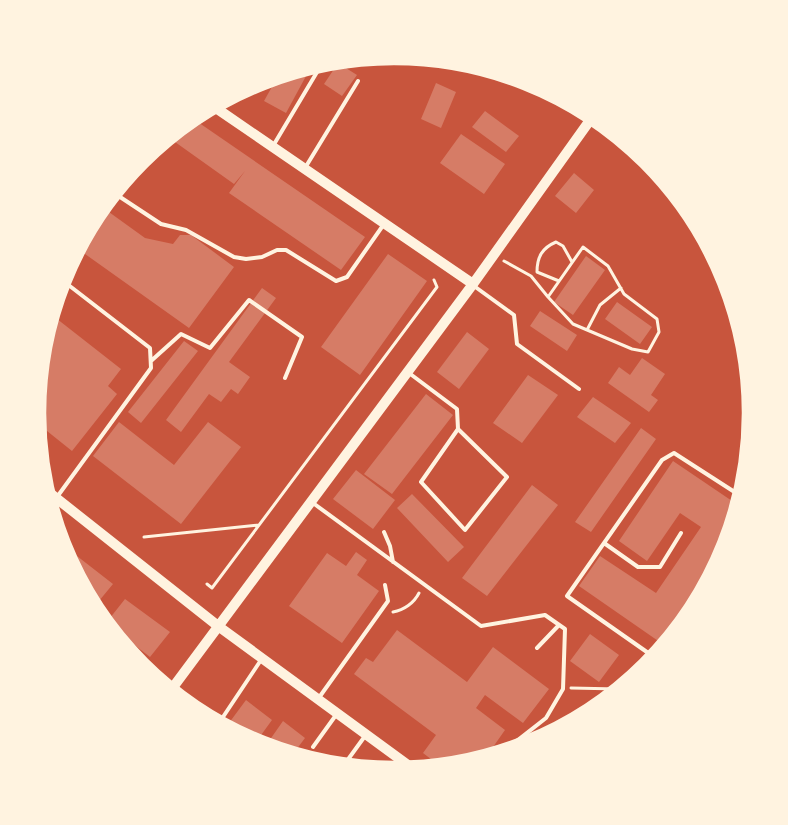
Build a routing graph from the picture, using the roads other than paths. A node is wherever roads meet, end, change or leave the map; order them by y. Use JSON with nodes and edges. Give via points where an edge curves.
{"nodes":[{"id":1,"x":317,"y":72,"type":"edge"},
{"id":2,"x":358,"y":81,"type":"dead end"},
{"id":3,"x":219,"y":110,"type":"edge"},
{"id":4,"x":589,"y":123,"type":"edge"},
{"id":5,"x":272,"y":147,"type":"junction"},
{"id":6,"x":304,"y":169,"type":"junction"},
{"id":7,"x":120,"y":197,"type":"edge"},
{"id":8,"x":384,"y":224,"type":"junction"},
{"id":9,"x":473,"y":284,"type":"junction"},
{"id":10,"x":69,"y":286,"type":"edge"},
{"id":11,"x":151,"y":361,"type":"junction"},
{"id":12,"x":407,"y":372,"type":"junction"},
{"id":13,"x":285,"y":378,"type":"dead end"},
{"id":14,"x":579,"y":389,"type":"dead end"},
{"id":15,"x":458,"y":429,"type":"junction"},
{"id":16,"x":733,"y":491,"type":"dead end"},
{"id":17,"x":56,"y":498,"type":"joint"},
{"id":18,"x":310,"y":501,"type":"junction"},
{"id":19,"x":384,"y":532,"type":"dead end"},
{"id":20,"x":681,"y":533,"type":"dead end"},
{"id":21,"x":604,"y":543,"type":"junction"},
{"id":22,"x":393,"y":562,"type":"junction"},
{"id":23,"x":385,"y":585,"type":"dead end"},
{"id":24,"x":559,"y":625,"type":"junction"},
{"id":25,"x":218,"y":626,"type":"junction"},
{"id":26,"x":537,"y":648,"type":"dead end"},
{"id":27,"x":647,"y":652,"type":"edge"},
{"id":28,"x":263,"y":658,"type":"junction"},
{"id":29,"x":175,"y":684,"type":"edge"},
{"id":30,"x":318,"y":699,"type":"junction"},
{"id":31,"x":338,"y":713,"type":"junction"},
{"id":32,"x":223,"y":717,"type":"edge"},
{"id":33,"x":366,"y":734,"type":"junction"},
{"id":34,"x":521,"y":737,"type":"edge"},
{"id":35,"x":313,"y":747,"type":"dead end"},
{"id":36,"x":348,"y":759,"type":"edge"},
{"id":37,"x":403,"y":762,"type":"edge"}],
"edges":[{"from":1,"to":5,"type":"lane"},
{"from":2,"to":6,"type":"lane"},
{"from":3,"to":5,"type":"main road"},
{"from":4,"to":9,"type":"main road"},
{"from":5,"to":6,"type":"main road"},
{"from":6,"to":8,"type":"main road"},
{"from":7,"to":8,"type":"lane","via":[[161,224],[186,230],[234,257],[262,257],[277,250],[286,250],[336,281],[347,277]]},
{"from":8,"to":9,"type":"main road"},
{"from":9,"to":12,"type":"main road"},
{"from":9,"to":14,"type":"lane","via":[[514,315],[517,344]]},
{"from":10,"to":11,"type":"lane","via":[[150,348]]},
{"from":11,"to":13,"type":"lane","via":[[181,334],[210,348],[249,300],[302,337]]},
{"from":11,"to":17,"type":"lane","via":[[152,368]]},
{"from":12,"to":15,"type":"lane","via":[[458,409]]},
{"from":12,"to":18,"type":"main road"},
{"from":15,"to":15,"type":"lane","via":[[421,482],[464,530],[507,477]]},
{"from":16,"to":21,"type":"lane","via":[[674,453],[662,460]]},
{"from":17,"to":25,"type":"main road"},
{"from":18,"to":22,"type":"lane"},
{"from":18,"to":25,"type":"main road"},
{"from":19,"to":22,"type":"lane"},
{"from":20,"to":21,"type":"lane","via":[[660,567],[638,568]]},
{"from":21,"to":27,"type":"lane","via":[[568,596]]},
{"from":22,"to":24,"type":"lane","via":[[481,626],[545,615]]},
{"from":23,"to":30,"type":"lane","via":[[388,602]]},
{"from":24,"to":26,"type":"lane"},
{"from":24,"to":34,"type":"lane","via":[[565,629],[563,689],[546,718]]},
{"from":25,"to":28,"type":"main road"},
{"from":25,"to":29,"type":"main road"},
{"from":28,"to":30,"type":"main road"},
{"from":28,"to":32,"type":"lane"},
{"from":30,"to":31,"type":"main road"},
{"from":31,"to":33,"type":"main road"},
{"from":31,"to":35,"type":"lane"},
{"from":33,"to":36,"type":"lane"},
{"from":33,"to":37,"type":"main road"}]}
